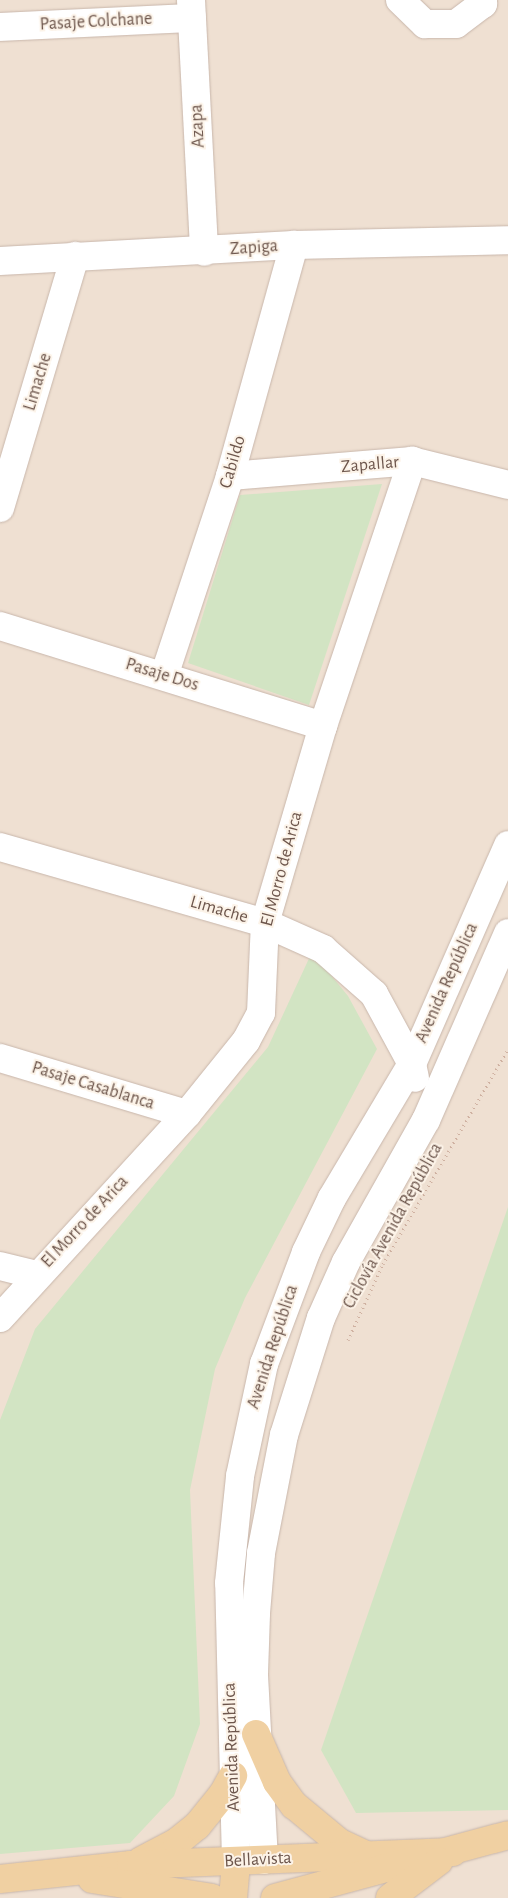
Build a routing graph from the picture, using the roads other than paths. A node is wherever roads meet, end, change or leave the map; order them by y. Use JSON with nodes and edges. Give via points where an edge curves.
{"nodes":[{"id":1,"x":400,"y":0,"type":"edge"},
{"id":2,"x":483,"y":0,"type":"edge"},
{"id":3,"x":192,"y":9,"type":"edge"},
{"id":4,"x":0,"y":27,"type":"edge"},
{"id":5,"x":508,"y":240,"type":"edge"},
{"id":6,"x":294,"y":245,"type":"junction"},
{"id":7,"x":204,"y":252,"type":"junction"},
{"id":8,"x":75,"y":256,"type":"junction"},
{"id":9,"x":0,"y":261,"type":"edge"},
{"id":10,"x":412,"y":461,"type":"junction"},
{"id":11,"x":230,"y":476,"type":"junction"},
{"id":12,"x":508,"y":485,"type":"edge"},
{"id":13,"x":0,"y":508,"type":"edge"},
{"id":14,"x":0,"y":626,"type":"edge"},
{"id":15,"x":164,"y":676,"type":"junction"},
{"id":16,"x":323,"y":726,"type":"junction"},
{"id":17,"x":508,"y":845,"type":"edge"},
{"id":18,"x":0,"y":847,"type":"edge"},
{"id":19,"x":265,"y":923,"type":"junction"},
{"id":20,"x":508,"y":933,"type":"edge"},
{"id":21,"x":0,"y":1058,"type":"edge"},
{"id":22,"x":412,"y":1064,"type":"junction"},
{"id":23,"x":187,"y":1114,"type":"junction"},
{"id":24,"x":426,"y":1120,"type":"junction"},
{"id":25,"x":0,"y":1266,"type":"edge"},
{"id":26,"x":36,"y":1276,"type":"junction"},
{"id":27,"x":0,"y":1318,"type":"edge"},
{"id":28,"x":256,"y":1734,"type":"junction"},
{"id":29,"x":233,"y":1776,"type":"junction"},
{"id":30,"x":508,"y":1835,"type":"edge"},
{"id":31,"x":453,"y":1852,"type":"junction"},
{"id":32,"x":367,"y":1856,"type":"junction"},
{"id":33,"x":264,"y":1860,"type":"junction"},
{"id":34,"x":236,"y":1862,"type":"junction"},
{"id":35,"x":131,"y":1865,"type":"junction"},
{"id":36,"x":64,"y":1874,"type":"junction"},
{"id":37,"x":0,"y":1879,"type":"edge"},
{"id":38,"x":212,"y":1898,"type":"edge"},
{"id":39,"x":233,"y":1898,"type":"edge"},
{"id":40,"x":266,"y":1898,"type":"edge"},
{"id":41,"x":275,"y":1898,"type":"edge"},
{"id":42,"x":390,"y":1898,"type":"edge"}],
"edges":[{"from":1,"to":2,"type":"street","via":[[425,24],[456,24],[483,4]]},
{"from":3,"to":4,"type":"street","name":"Pasaje Colchane"},
{"from":3,"to":7,"type":"street","name":"Azapa"},
{"from":5,"to":6,"type":"street","name":"Zapiga"},
{"from":6,"to":7,"type":"street","name":"Zapiga"},
{"from":6,"to":11,"type":"street","name":"Cabildo"},
{"from":7,"to":8,"type":"street","name":"Zapiga"},
{"from":8,"to":9,"type":"street","name":"Zapiga"},
{"from":8,"to":13,"type":"street","name":"Limache"},
{"from":10,"to":11,"type":"street","name":"Zapallar"},
{"from":10,"to":12,"type":"street","name":"Zapallar"},
{"from":10,"to":16,"type":"street","name":"El Morro de Arica"},
{"from":11,"to":15,"type":"street","name":"Cabildo"},
{"from":14,"to":15,"type":"street","name":"Pasaje Dos"},
{"from":15,"to":16,"type":"street","name":"Pasaje Dos"},
{"from":16,"to":19,"type":"street","name":"El Morro de Arica"},
{"from":17,"to":22,"type":"street","name":"Avenida República"},
{"from":18,"to":19,"type":"street","name":"Limache"},
{"from":19,"to":22,"type":"street","name":"Limache","via":[[323,949],[374,994]]},
{"from":19,"to":23,"type":"street","name":"El Morro de Arica","via":[[260,1013],[246,1041]]},
{"from":20,"to":24,"type":"street","name":"Avenida República"},
{"from":21,"to":23,"type":"street","name":"Pasaje Casablanca"},
{"from":22,"to":24,"type":"street","name":"Limache"},
{"from":22,"to":29,"type":"street","name":"Avenida República","via":[[332,1198],[291,1289],[264,1364],[240,1476],[231,1547],[228,1637]]},
{"from":23,"to":26,"type":"street","name":"El Morro de Arica"},
{"from":24,"to":28,"type":"street","name":"Avenida República","via":[[346,1262],[316,1334],[284,1435],[261,1553],[254,1674]]},
{"from":25,"to":26,"type":"street"},
{"from":26,"to":27,"type":"street","name":"El Morro de Arica"},
{"from":28,"to":32,"type":"main road","via":[[277,1782],[294,1805],[340,1843]]},
{"from":28,"to":33,"type":"street","name":"Avenida República"},
{"from":29,"to":34,"type":"street","name":"Avenida República"},
{"from":29,"to":35,"type":"main road","via":[[197,1826],[155,1855]]},
{"from":30,"to":31,"type":"main road","name":"Bellavista"},
{"from":31,"to":32,"type":"main road","name":"Bellavista"},
{"from":31,"to":41,"type":"main road","name":"Bellavista"},
{"from":31,"to":42,"type":"main road"},
{"from":32,"to":33,"type":"main road","name":"Bellavista"},
{"from":33,"to":34,"type":"main road","name":"Bellavista"},
{"from":33,"to":40,"type":"main road","name":"Avenida República"},
{"from":34,"to":35,"type":"main road","name":"Bellavista"},
{"from":34,"to":39,"type":"main road","name":"Avenida República"},
{"from":35,"to":36,"type":"main road","name":"Bellavista"},
{"from":36,"to":37,"type":"main road","name":"Bellavista"},
{"from":36,"to":38,"type":"main road","name":"Bellavista"}]}
